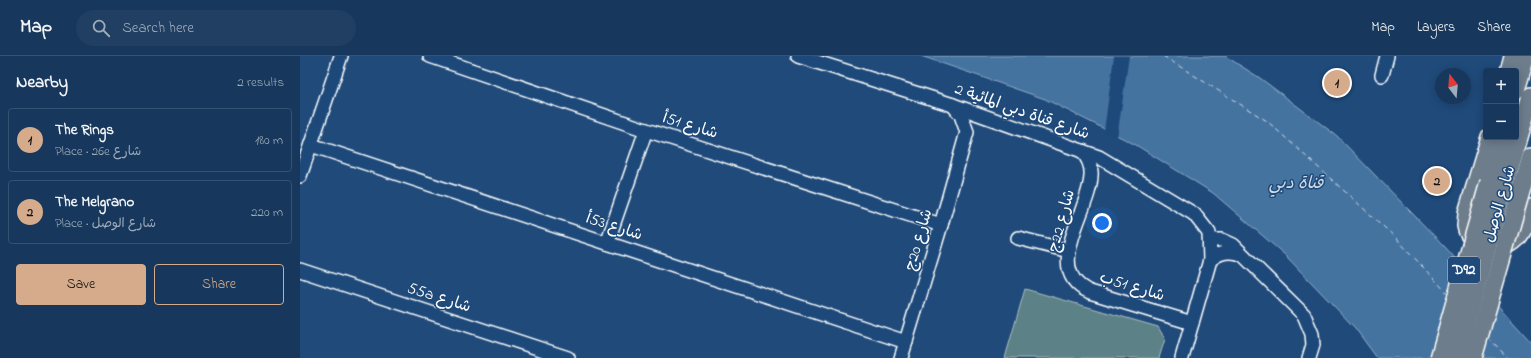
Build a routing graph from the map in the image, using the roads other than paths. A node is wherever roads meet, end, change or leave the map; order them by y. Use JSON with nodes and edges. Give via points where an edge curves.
{"nodes":[{"id":1,"x":341,"y":56,"type":"edge"},
{"id":2,"x":430,"y":56,"type":"edge"},
{"id":3,"x":798,"y":56,"type":"edge"},
{"id":4,"x":1387,"y":56,"type":"edge"},
{"id":5,"x":1514,"y":56,"type":"edge"},
{"id":6,"x":1526,"y":56,"type":"edge"},
{"id":7,"x":463,"y":61,"type":"edge"},
{"id":8,"x":1510,"y":68,"type":"edge"},
{"id":9,"x":1382,"y":75,"type":"dead end"},
{"id":10,"x":1519,"y":80,"type":"edge"},
{"id":11,"x":1531,"y":96,"type":"edge"},
{"id":12,"x":953,"y":105,"type":"junction"},
{"id":13,"x":991,"y":118,"type":"junction"},
{"id":14,"x":646,"y":130,"type":"junction"},
{"id":15,"x":967,"y":132,"type":"junction"},
{"id":16,"x":1489,"y":140,"type":"edge"},
{"id":17,"x":1502,"y":140,"type":"edge"},
{"id":18,"x":311,"y":145,"type":"junction"},
{"id":19,"x":1082,"y":151,"type":"junction"},
{"id":20,"x":1531,"y":157,"type":"edge"},
{"id":21,"x":1112,"y":164,"type":"junction"},
{"id":22,"x":300,"y":176,"type":"edge"},
{"id":23,"x":1091,"y":178,"type":"junction"},
{"id":24,"x":1497,"y":184,"type":"junction"},
{"id":25,"x":1531,"y":208,"type":"edge"},
{"id":26,"x":941,"y":225,"type":"junction"},
{"id":27,"x":1018,"y":238,"type":"dead end"},
{"id":28,"x":1210,"y":240,"type":"junction"},
{"id":29,"x":608,"y":243,"type":"junction"},
{"id":30,"x":1069,"y":251,"type":"junction"},
{"id":31,"x":1241,"y":254,"type":"junction"},
{"id":32,"x":1210,"y":260,"type":"junction"},
{"id":33,"x":300,"y":270,"type":"edge"},
{"id":34,"x":1070,"y":273,"type":"joint"},
{"id":35,"x":1192,"y":323,"type":"junction"},
{"id":36,"x":906,"y":342,"type":"junction"},
{"id":37,"x":1310,"y":354,"type":"edge"},
{"id":38,"x":568,"y":358,"type":"edge"},
{"id":39,"x":901,"y":358,"type":"edge"},
{"id":40,"x":1182,"y":358,"type":"edge"},
{"id":41,"x":1439,"y":358,"type":"edge"},
{"id":42,"x":1456,"y":358,"type":"edge"},
{"id":43,"x":1473,"y":358,"type":"edge"}],
"edges":[{"from":1,"to":18,"type":"street"},
{"from":2,"to":7,"type":"street","name":"شارع 51أ"},
{"from":3,"to":12,"type":"street","name":"شارع قناة دبي المائية 2"},
{"from":4,"to":9,"type":"street"},
{"from":5,"to":8,"type":"main road"},
{"from":6,"to":10,"type":"main road"},
{"from":7,"to":14,"type":"street","name":"شارع 51أ"},
{"from":11,"to":24,"type":"main road","name":"شارع الوصل","number":"D92"},
{"from":12,"to":13,"type":"street","name":"شارع قناة دبي المائية 2"},
{"from":12,"to":15,"type":"street","via":[[961,115]]},
{"from":13,"to":15,"type":"street","via":[[975,124]]},
{"from":13,"to":19,"type":"street","name":"شارع قناة دبي المائية 2"},
{"from":14,"to":26,"type":"street","name":"شارع 51أ"},
{"from":14,"to":29,"type":"street"},
{"from":15,"to":26,"type":"street","name":"شارع 20ج"},
{"from":16,"to":25,"type":"main road","via":[[1467,213],[1466,226],[1470,234],[1488,248],[1501,248],[1517,239]]},
{"from":17,"to":24,"type":"main road","name":"شارع الوصل","number":"D92"},
{"from":18,"to":22,"type":"street"},
{"from":18,"to":29,"type":"street","name":"شارع 53أ"},
{"from":19,"to":21,"type":"street","name":"شارع قناة دبي المائية 2"},
{"from":19,"to":23,"type":"street","name":"شارع 22ج","via":[[1090,164]]},
{"from":20,"to":43,"type":"main road","name":"شارع الوصل","number":"D92","bridge":true},
{"from":21,"to":23,"type":"street","name":"شارع 22ج","via":[[1100,169]]},
{"from":21,"to":28,"type":"street","name":"شارع قناة دبي المائية 2","via":[[1194,214],[1206,227]]},
{"from":23,"to":30,"type":"street","name":"شارع 22ج"},
{"from":24,"to":41,"type":"main road","name":"شارع الوصل","number":"D92","bridge":true},
{"from":24,"to":42,"type":"main road","name":"شارع الوصل","number":"D92","bridge":true},
{"from":26,"to":36,"type":"street","name":"شارع 20ج"},
{"from":27,"to":30,"type":"street"},
{"from":28,"to":31,"type":"street","via":[[1228,242]]},
{"from":28,"to":32,"type":"street","name":"شارع قناة دبي المائية 2"},
{"from":29,"to":36,"type":"street","name":"شارع 53أ"},
{"from":30,"to":34,"type":"street","name":"شارع 22ج"},
{"from":31,"to":32,"type":"street","via":[[1227,252],[1218,254]]},
{"from":31,"to":37,"type":"street","via":[[1304,315],[1312,334]]},
{"from":32,"to":35,"type":"street","name":"شارع قناة دبي المائية 2"},
{"from":33,"to":38,"type":"street","name":"55a شارع"},
{"from":34,"to":35,"type":"street","name":"شارع 51ب","via":[[1077,284],[1090,292]]},
{"from":35,"to":40,"type":"street","name":"شارع قناة دبي المائية 2"},
{"from":36,"to":39,"type":"street","name":"شارع 20ج"}]}
